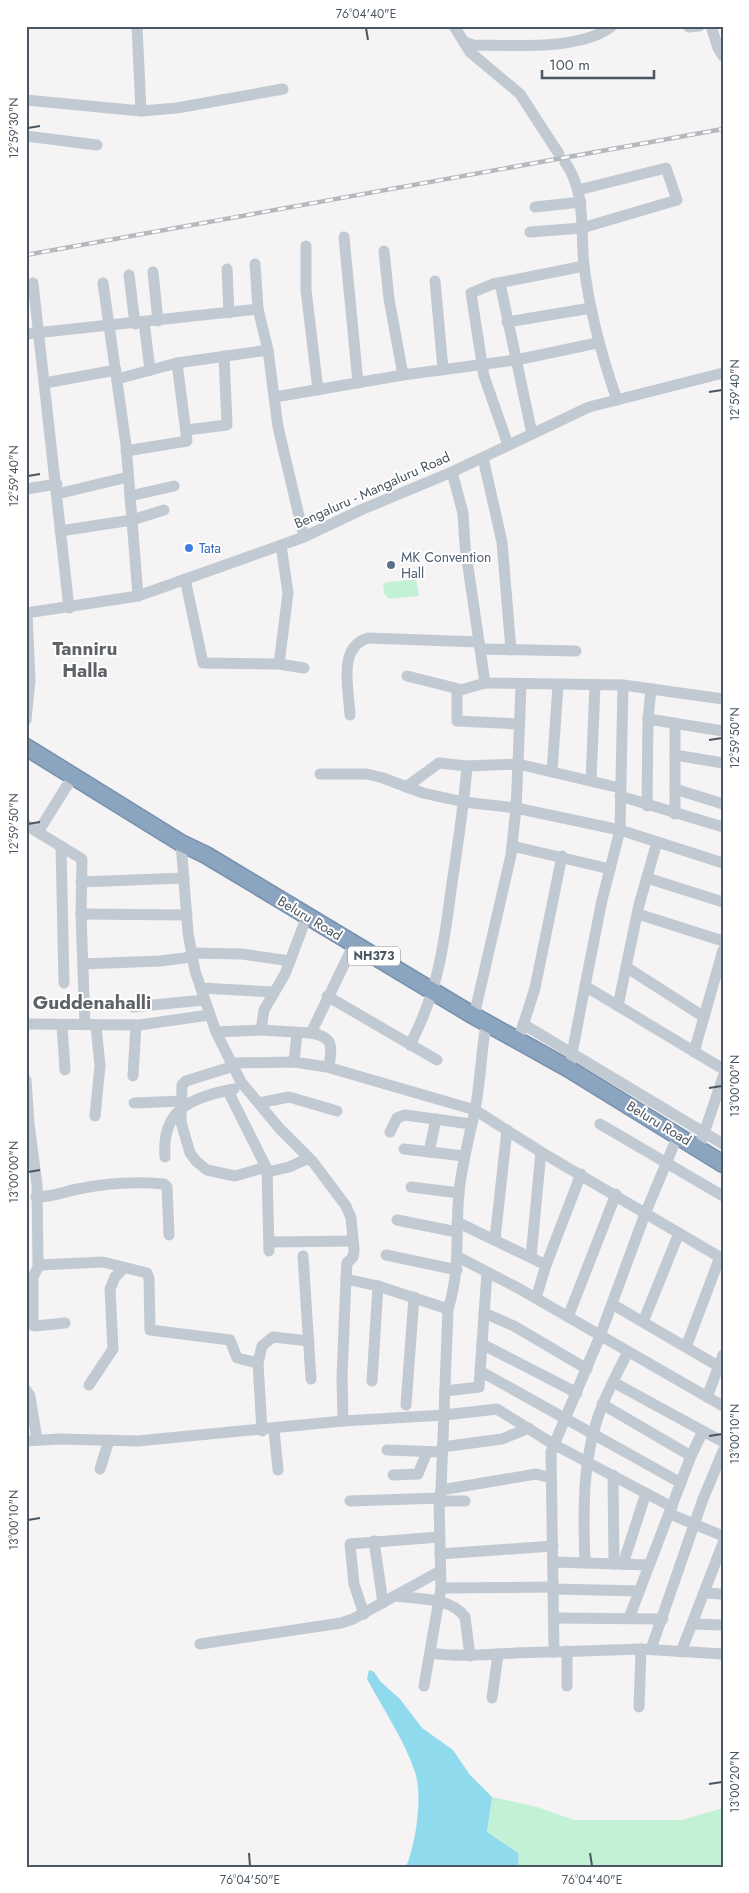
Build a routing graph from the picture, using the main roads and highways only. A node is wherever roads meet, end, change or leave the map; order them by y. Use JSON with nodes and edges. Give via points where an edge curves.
{"nodes":[{"id":1,"x":26,"y":747,"type":"edge"},
{"id":2,"x":723,"y":1164,"type":"edge"}],
"edges":[{"from":1,"to":2,"type":"highway","name":"Beluru Road","number":"NH373","via":[[181,843],[474,1016],[518,1040],[570,1061],[678,1135],[702,1141]]}]}
